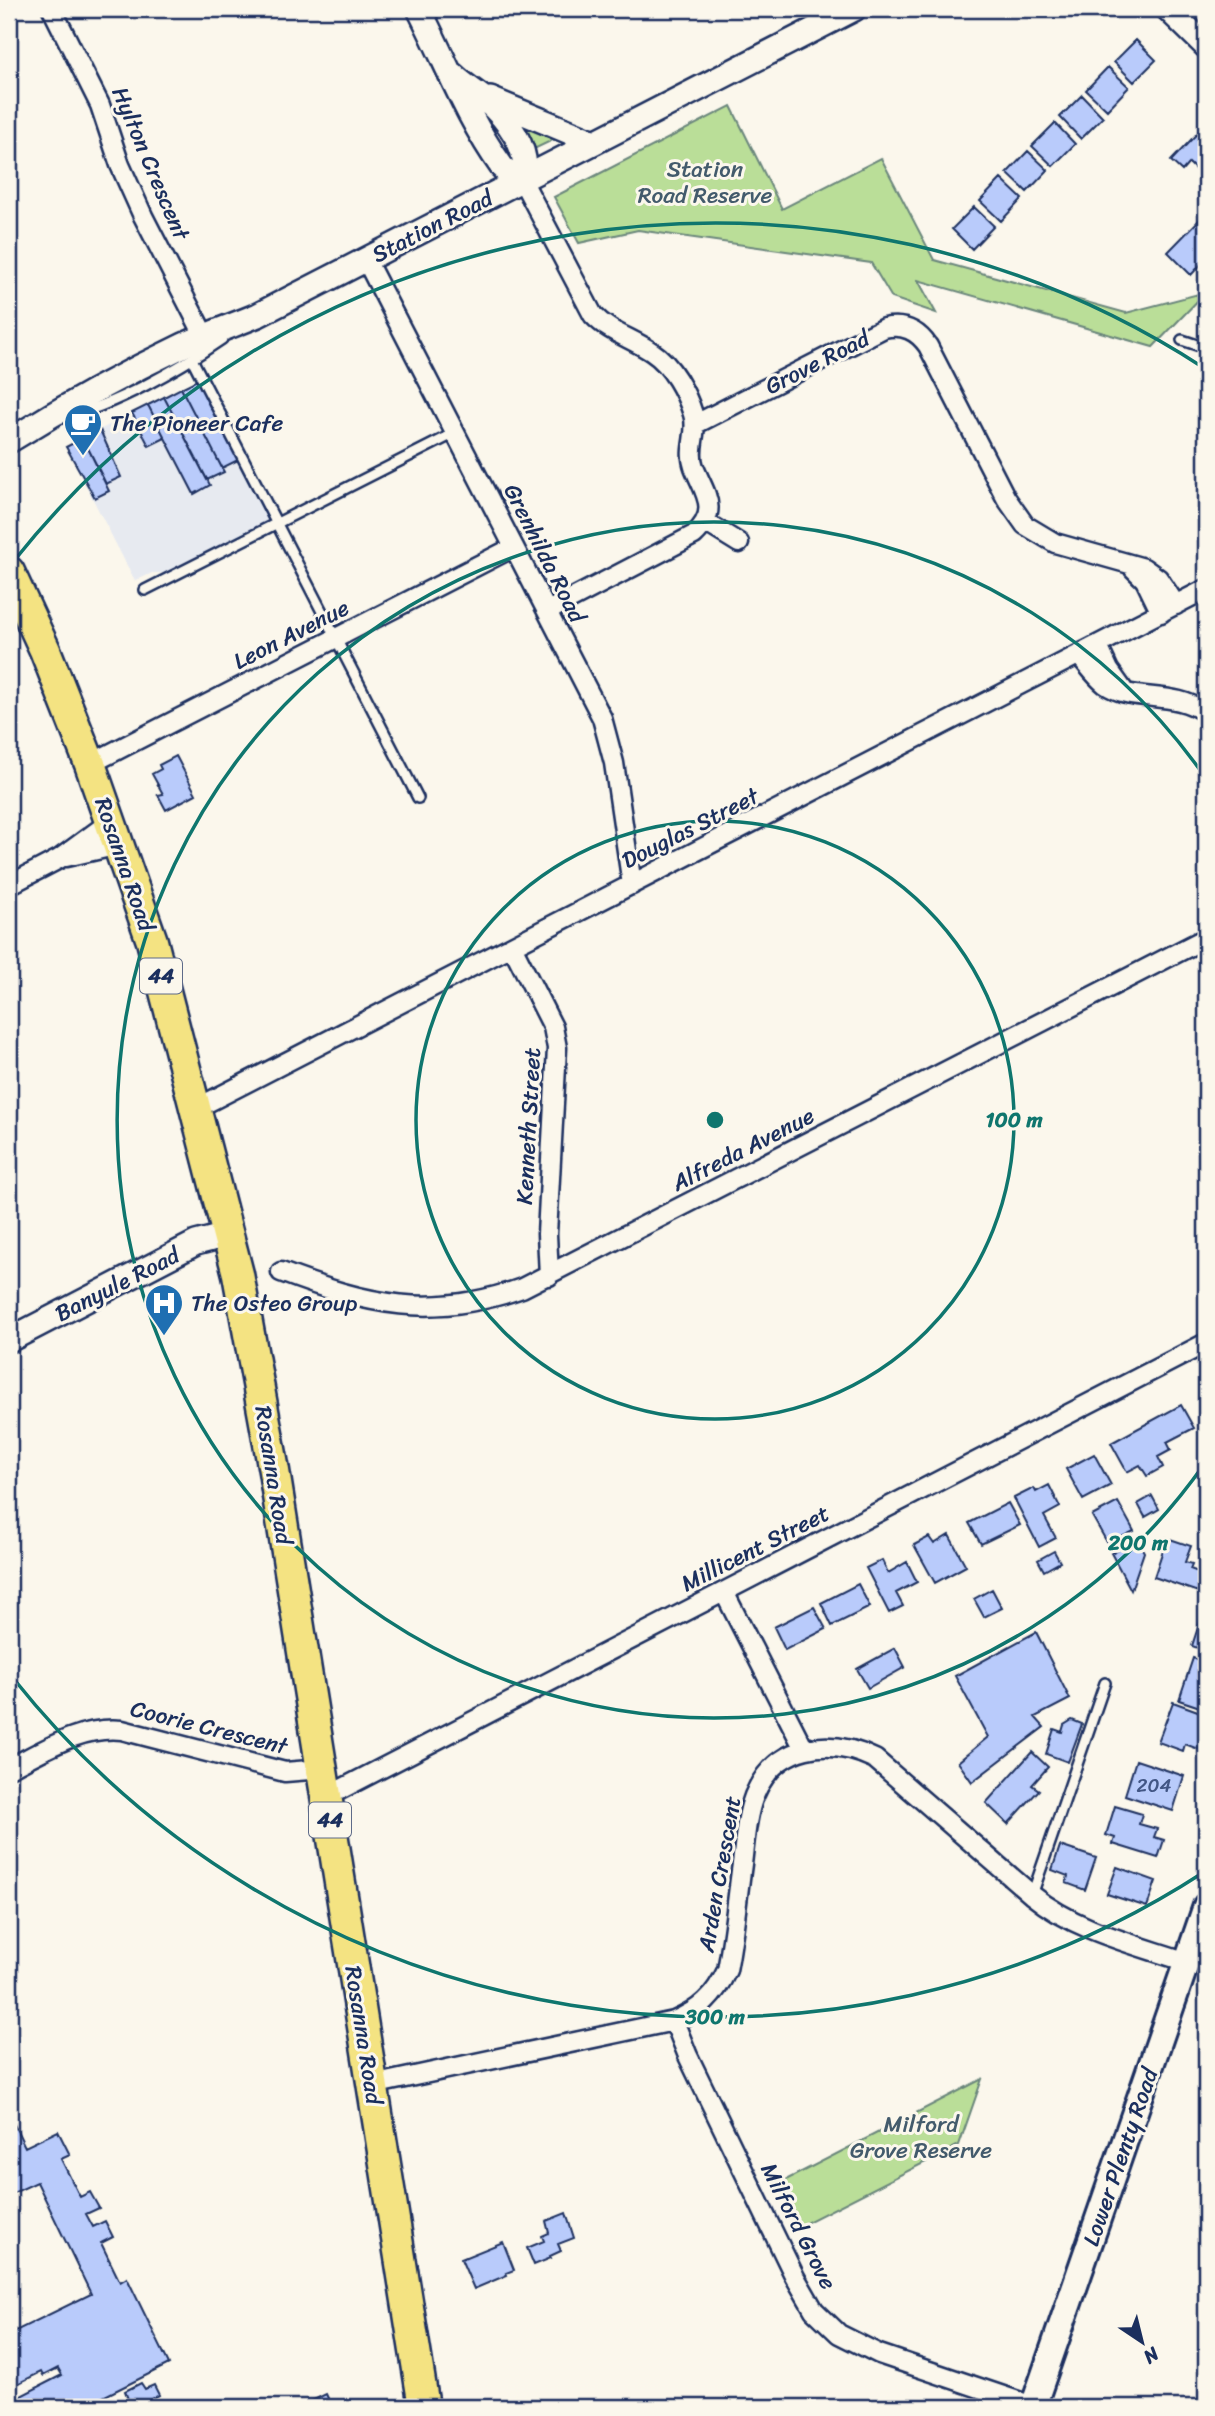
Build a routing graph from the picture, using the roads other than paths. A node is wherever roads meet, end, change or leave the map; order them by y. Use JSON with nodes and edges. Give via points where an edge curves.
{"nodes":[{"id":1,"x":52,"y":9,"type":"edge"},
{"id":2,"x":419,"y":9,"type":"edge"},
{"id":3,"x":854,"y":9,"type":"edge"},
{"id":4,"x":1168,"y":9,"type":"edge"},
{"id":5,"x":1206,"y":46,"type":"edge"},
{"id":6,"x":451,"y":72,"type":"junction"},
{"id":7,"x":477,"y":94,"type":"junction"},
{"id":8,"x":594,"y":142,"type":"junction"},
{"id":9,"x":522,"y":180,"type":"junction"},
{"id":10,"x":366,"y":260,"type":"junction"},
{"id":11,"x":1182,"y":340,"type":"dead end"},
{"id":12,"x":208,"y":342,"type":"junction"},
{"id":13,"x":1206,"y":348,"type":"edge"},
{"id":14,"x":192,"y":359,"type":"junction"},
{"id":15,"x":696,"y":424,"type":"junction"},
{"id":16,"x":34,"y":425,"type":"junction"},
{"id":17,"x":455,"y":433,"type":"junction"},
{"id":18,"x":9,"y":441,"type":"edge"},
{"id":19,"x":705,"y":522,"type":"junction"},
{"id":20,"x":276,"y":524,"type":"junction"},
{"id":21,"x":738,"y":542,"type":"dead end"},
{"id":22,"x":514,"y":547,"type":"junction"},
{"id":23,"x":9,"y":572,"type":"edge"},
{"id":24,"x":1206,"y":589,"type":"edge"},
{"id":25,"x":145,"y":590,"type":"dead end"},
{"id":26,"x":1168,"y":609,"type":"junction"},
{"id":27,"x":548,"y":611,"type":"junction"},
{"id":28,"x":335,"y":639,"type":"junction"},
{"id":29,"x":1098,"y":646,"type":"junction"},
{"id":30,"x":1079,"y":655,"type":"junction"},
{"id":31,"x":1124,"y":691,"type":"junction"},
{"id":32,"x":1206,"y":713,"type":"edge"},
{"id":33,"x":90,"y":764,"type":"junction"},
{"id":34,"x":418,"y":798,"type":"dead end"},
{"id":35,"x":115,"y":833,"type":"junction"},
{"id":36,"x":59,"y":859,"type":"junction"},
{"id":37,"x":9,"y":885,"type":"edge"},
{"id":38,"x":632,"y":885,"type":"junction"},
{"id":39,"x":1206,"y":938,"type":"edge"},
{"id":40,"x":512,"y":946,"type":"junction"},
{"id":41,"x":195,"y":1109,"type":"junction"},
{"id":42,"x":227,"y":1235,"type":"junction"},
{"id":43,"x":281,"y":1272,"type":"dead end"},
{"id":44,"x":549,"y":1276,"type":"junction"},
{"id":45,"x":9,"y":1340,"type":"edge"},
{"id":46,"x":1206,"y":1343,"type":"edge"},
{"id":47,"x":724,"y":1592,"type":"junction"},
{"id":48,"x":1105,"y":1683,"type":"dead end"},
{"id":49,"x":804,"y":1749,"type":"junction"},
{"id":50,"x":9,"y":1768,"type":"edge"},
{"id":51,"x":324,"y":1783,"type":"junction"},
{"id":52,"x":1031,"y":1895,"type":"junction"},
{"id":53,"x":1206,"y":1906,"type":"edge"},
{"id":54,"x":1187,"y":1962,"type":"junction"},
{"id":55,"x":674,"y":2021,"type":"junction"},
{"id":56,"x":372,"y":2085,"type":"junction"},
{"id":57,"x":424,"y":2407,"type":"edge"},
{"id":58,"x":1033,"y":2407,"type":"edge"}],
"edges":[{"from":1,"to":12,"type":"street","name":"Hylton Crescent","via":[[100,105],[143,216]]},
{"from":2,"to":6,"type":"street"},
{"from":3,"to":8,"type":"street","name":"Station Road"},
{"from":4,"to":5,"type":"street"},
{"from":6,"to":7,"type":"street"},
{"from":6,"to":9,"type":"street","via":[[462,103],[499,163]]},
{"from":7,"to":8,"type":"street"},
{"from":7,"to":9,"type":"street","via":[[501,117],[520,146],[526,166]]},
{"from":8,"to":9,"type":"street","name":"Station Road"},
{"from":9,"to":10,"type":"street","name":"Station Road"},
{"from":9,"to":15,"type":"street","via":[[593,314],[608,329],[665,363]]},
{"from":10,"to":12,"type":"street","name":"Station Road"},
{"from":10,"to":17,"type":"street","name":"Grenhilda Road"},
{"from":11,"to":13,"type":"lane"},
{"from":12,"to":14,"type":"lane"},
{"from":12,"to":16,"type":"street","name":"Station Road","via":[[87,395]]},
{"from":14,"to":16,"type":"lane","via":[[91,411]]},
{"from":14,"to":20,"type":"lane"},
{"from":15,"to":19,"type":"street","via":[[692,462],[708,497]]},
{"from":15,"to":26,"type":"street","name":"Grove Road","via":[[884,328],[911,330],[928,346],[1006,498],[1025,525],[1055,543],[1130,566]]},
{"from":16,"to":18,"type":"street","name":"Station Road"},
{"from":17,"to":20,"type":"lane"},
{"from":17,"to":22,"type":"street","name":"Grenhilda Road"},
{"from":19,"to":21,"type":"street"},
{"from":19,"to":27,"type":"street","via":[[687,540]]},
{"from":20,"to":25,"type":"lane"},
{"from":20,"to":28,"type":"lane"},
{"from":22,"to":27,"type":"street","name":"Grenhilda Road"},
{"from":22,"to":28,"type":"street","name":"Leon Avenue"},
{"from":23,"to":33,"type":"highway","name":"Rosanna Road","number":"44"},
{"from":24,"to":26,"type":"street","name":"Douglas Street"},
{"from":26,"to":29,"type":"street","name":"Douglas Street"},
{"from":27,"to":38,"type":"street","name":"Grenhilda Road","via":[[607,734]]},
{"from":28,"to":33,"type":"street","name":"Leon Avenue"},
{"from":28,"to":34,"type":"lane"},
{"from":29,"to":30,"type":"street","name":"Douglas Street"},
{"from":29,"to":31,"type":"street"},
{"from":30,"to":31,"type":"street","via":[[1105,684]]},
{"from":30,"to":38,"type":"street","name":"Douglas Street"},
{"from":31,"to":32,"type":"street","via":[[1176,699]]},
{"from":33,"to":35,"type":"highway","name":"Rosanna Road","number":"44"},
{"from":35,"to":36,"type":"street"},
{"from":35,"to":36,"type":"street"},
{"from":35,"to":41,"type":"highway","name":"Rosanna Road","number":"44","via":[[152,941]]},
{"from":36,"to":37,"type":"street"},
{"from":38,"to":40,"type":"street","name":"Douglas Street"},
{"from":39,"to":44,"type":"street","name":"Alfreda Avenue"},
{"from":40,"to":41,"type":"street","name":"Douglas Street"},
{"from":40,"to":44,"type":"street","name":"Kenneth Street","via":[[553,1027],[557,1048]]},
{"from":41,"to":42,"type":"highway","name":"Rosanna Road","number":"44"},
{"from":42,"to":45,"type":"street","name":"Banyule Road","via":[[196,1243]]},
{"from":42,"to":51,"type":"highway","name":"Rosanna Road","number":"44","via":[[261,1394]]},
{"from":43,"to":44,"type":"street","name":"Alfreda Avenue","via":[[345,1295],[423,1307],[499,1297]]},
{"from":46,"to":47,"type":"street","name":"Millicent Street"},
{"from":47,"to":49,"type":"street"},
{"from":47,"to":51,"type":"street","name":"Millicent Street"},
{"from":48,"to":52,"type":"lane"},
{"from":49,"to":52,"type":"street","name":"Arden Crescent","via":[[849,1748],[876,1759]]},
{"from":49,"to":55,"type":"street","name":"Arden Crescent","via":[[770,1771],[753,1801],[721,1984],[702,2006]]},
{"from":50,"to":51,"type":"street","name":"Coorie Crescent","via":[[72,1736],[109,1729]]},
{"from":51,"to":56,"type":"highway","name":"Rosanna Road","number":"44"},
{"from":52,"to":54,"type":"street","name":"Arden Crescent","via":[[1086,1928]]},
{"from":53,"to":54,"type":"main road","name":"Lower Plenty Road"},
{"from":54,"to":58,"type":"main road","name":"Lower Plenty Road"},
{"from":55,"to":56,"type":"street","name":"Arden Crescent"},
{"from":55,"to":58,"type":"street","name":"Milford Grove","via":[[795,2277],[825,2322],[879,2354]]},
{"from":56,"to":57,"type":"highway","name":"Rosanna Road","number":"44"}]}
